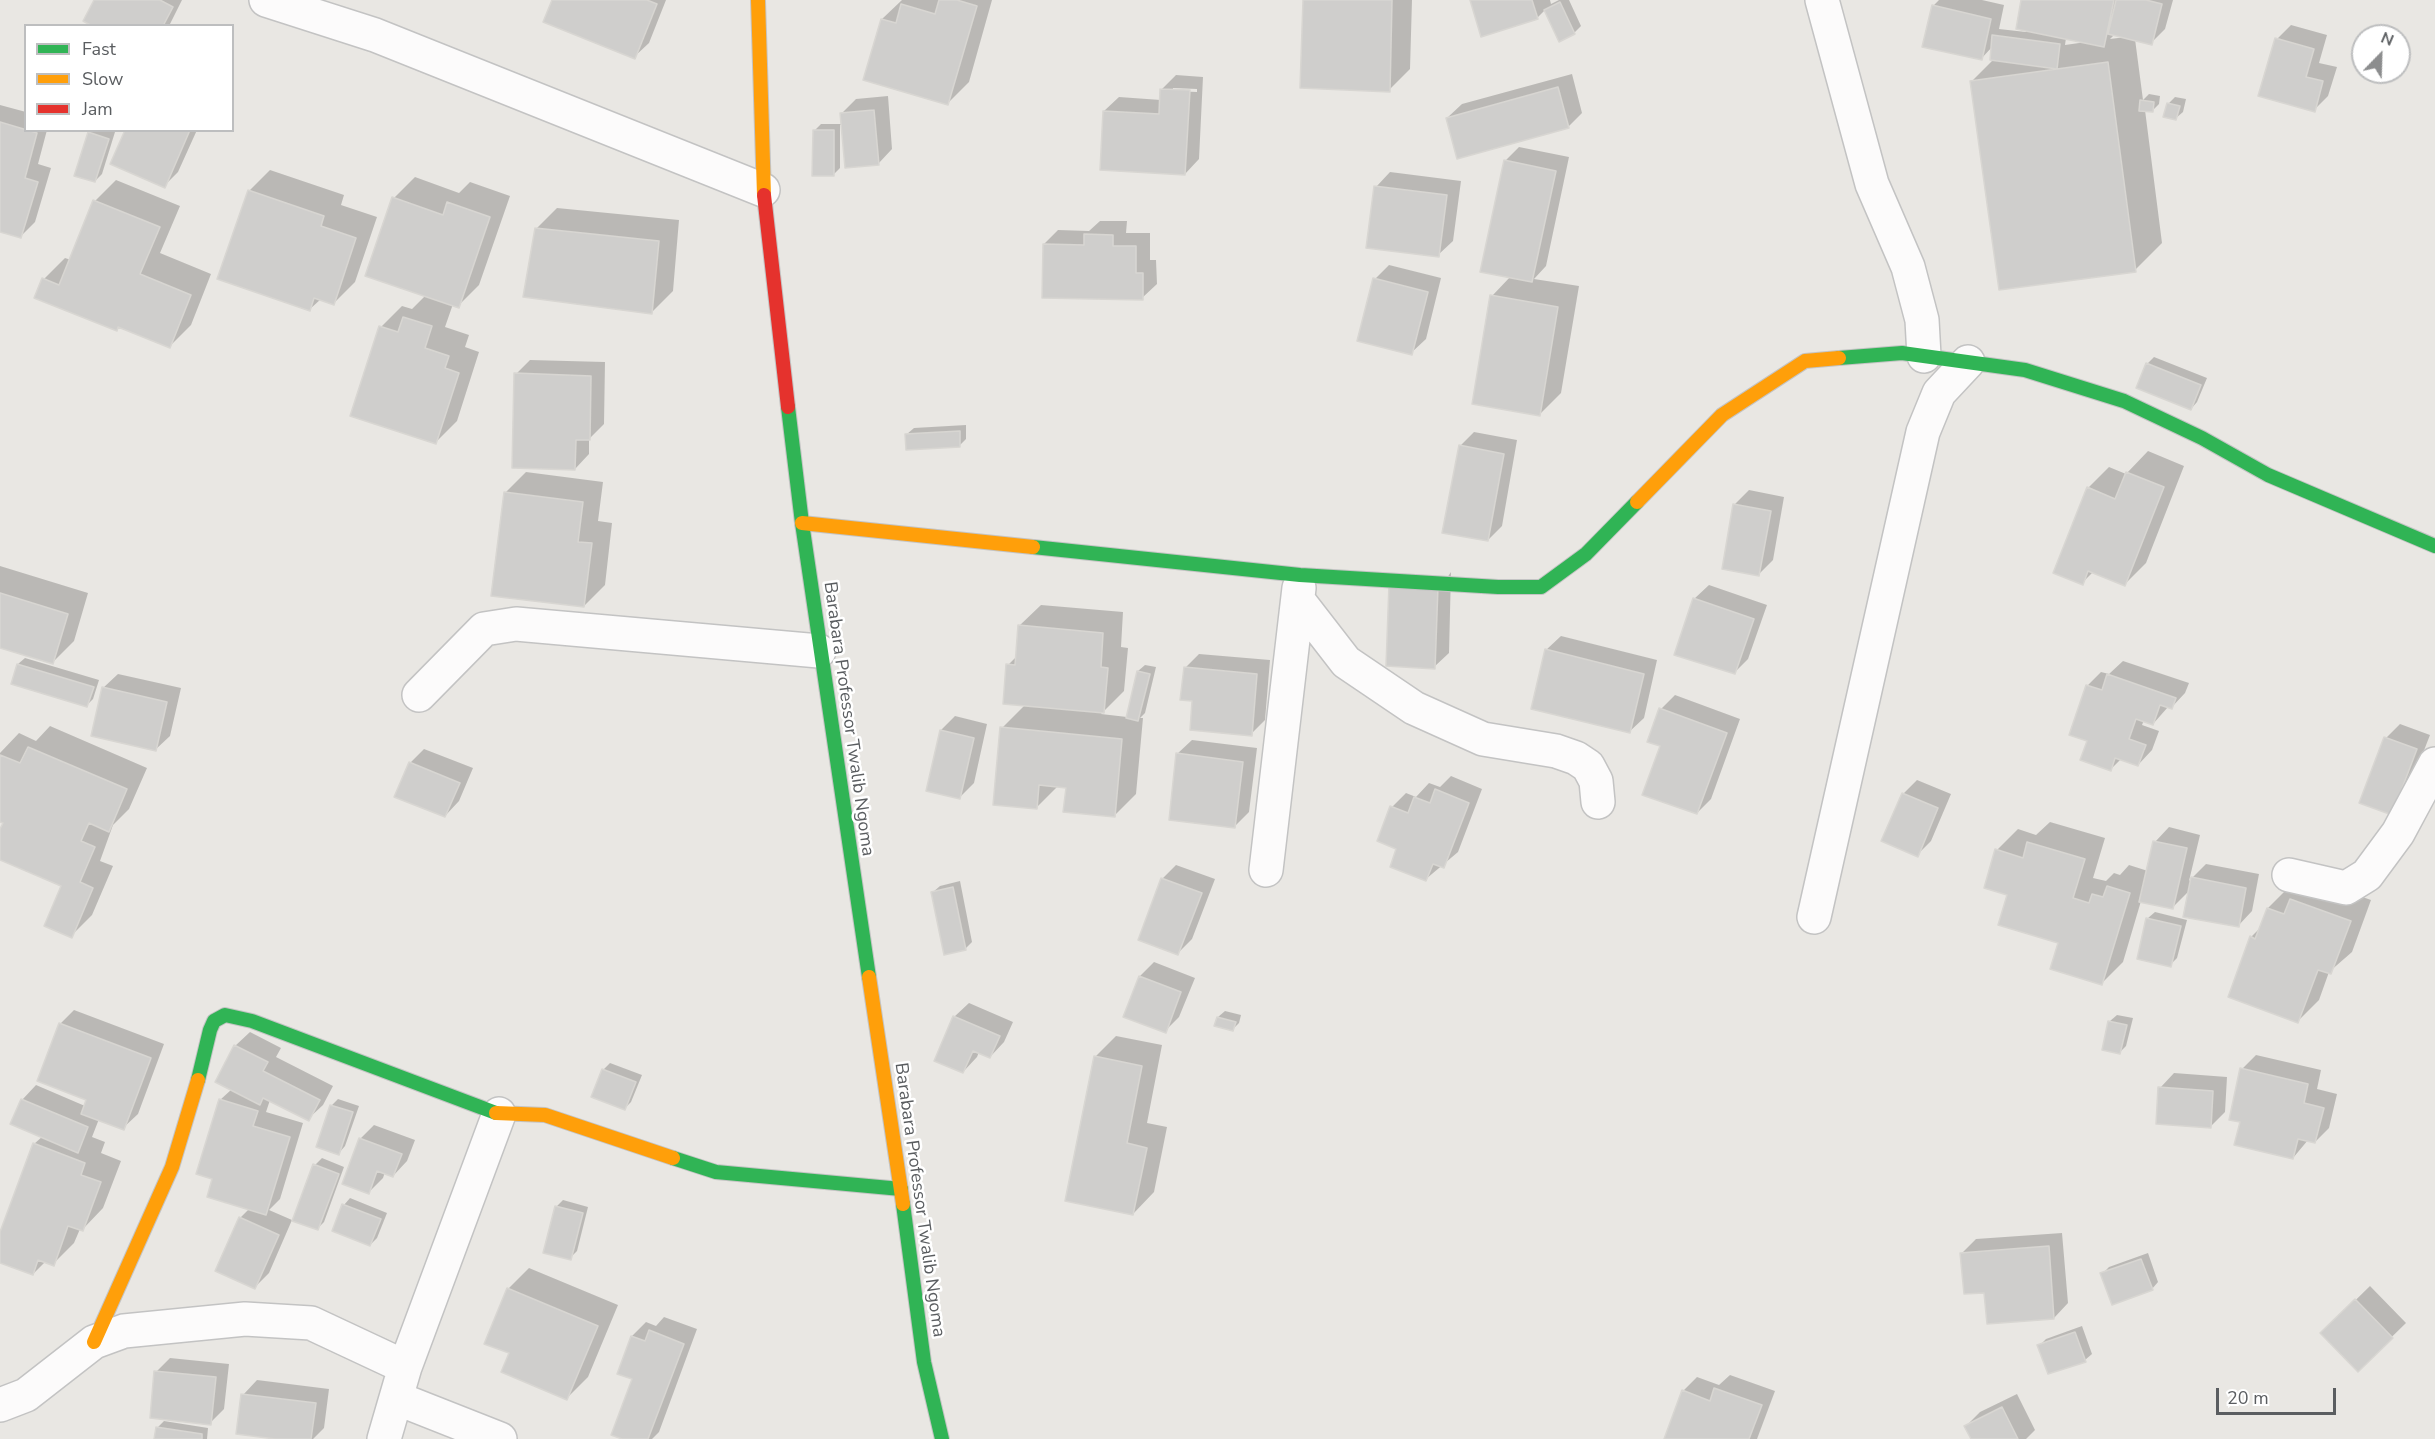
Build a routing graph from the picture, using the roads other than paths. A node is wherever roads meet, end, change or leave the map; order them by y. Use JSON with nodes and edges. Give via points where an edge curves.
{"nodes":[{"id":1,"x":266,"y":0,"type":"edge"},
{"id":2,"x":758,"y":0,"type":"edge"},
{"id":3,"x":1822,"y":0,"type":"edge"},
{"id":4,"x":763,"y":190,"type":"junction"},
{"id":5,"x":1924,"y":356,"type":"junction"},
{"id":6,"x":1968,"y":363,"type":"junction"},
{"id":7,"x":802,"y":523,"type":"junction"},
{"id":8,"x":2435,"y":546,"type":"edge"},
{"id":9,"x":1299,"y":587,"type":"junction"},
{"id":10,"x":819,"y":651,"type":"junction"},
{"id":11,"x":419,"y":695,"type":"dead end"},
{"id":12,"x":2435,"y":764,"type":"edge"},
{"id":13,"x":1598,"y":802,"type":"dead end"},
{"id":14,"x":1266,"y":870,"type":"dead end"},
{"id":15,"x":2289,"y":876,"type":"dead end"},
{"id":16,"x":1814,"y":917,"type":"dead end"},
{"id":17,"x":499,"y":1114,"type":"junction"},
{"id":18,"x":901,"y":1189,"type":"junction"},
{"id":19,"x":94,"y":1341,"type":"junction"},
{"id":20,"x":405,"y":1367,"type":"junction"},
{"id":21,"x":396,"y":1398,"type":"junction"},
{"id":22,"x":0,"y":1405,"type":"edge"},
{"id":23,"x":384,"y":1439,"type":"edge"},
{"id":24,"x":500,"y":1439,"type":"edge"},
{"id":25,"x":942,"y":1439,"type":"edge"}],
"edges":[{"from":1,"to":4,"type":"street","via":[[375,35]]},
{"from":2,"to":4,"type":"street","name":"Barabara Professor Twalib Ngoma"},
{"from":3,"to":5,"type":"street","via":[[1872,184],[1908,267],[1922,320]]},
{"from":4,"to":7,"type":"street","name":"Barabara Professor Twalib Ngoma"},
{"from":5,"to":6,"type":"street"},
{"from":5,"to":9,"type":"street","via":[[1902,353],[1805,361],[1722,415],[1586,554],[1541,586]]},
{"from":6,"to":8,"type":"street","via":[[2025,370],[2124,401],[2202,438],[2268,476]]},
{"from":6,"to":16,"type":"street","via":[[1939,393],[1923,432]]},
{"from":7,"to":9,"type":"street"},
{"from":7,"to":10,"type":"street","name":"Barabara Professor Twalib Ngoma"},
{"from":9,"to":13,"type":"street","via":[[1346,662],[1414,708],[1483,739],[1576,758],[1588,766],[1596,781]]},
{"from":9,"to":14,"type":"street"},
{"from":10,"to":11,"type":"street","via":[[516,624],[484,629]]},
{"from":10,"to":18,"type":"street","name":"Barabara Professor Twalib Ngoma"},
{"from":12,"to":15,"type":"street","via":[[2398,833],[2367,875],[2346,888]]},
{"from":17,"to":18,"type":"street","via":[[544,1115],[716,1172]]},
{"from":17,"to":19,"type":"street","via":[[252,1021],[225,1016],[214,1021],[175,1159]]},
{"from":17,"to":20,"type":"street"},
{"from":18,"to":25,"type":"street","name":"Barabara Professor Twalib Ngoma","via":[[924,1362]]},
{"from":19,"to":20,"type":"street","via":[[124,1331],[245,1319],[295,1321],[326,1329]]},
{"from":19,"to":22,"type":"street","via":[[26,1395]]},
{"from":20,"to":21,"type":"street"},
{"from":21,"to":23,"type":"street"},
{"from":21,"to":24,"type":"street"}]}
